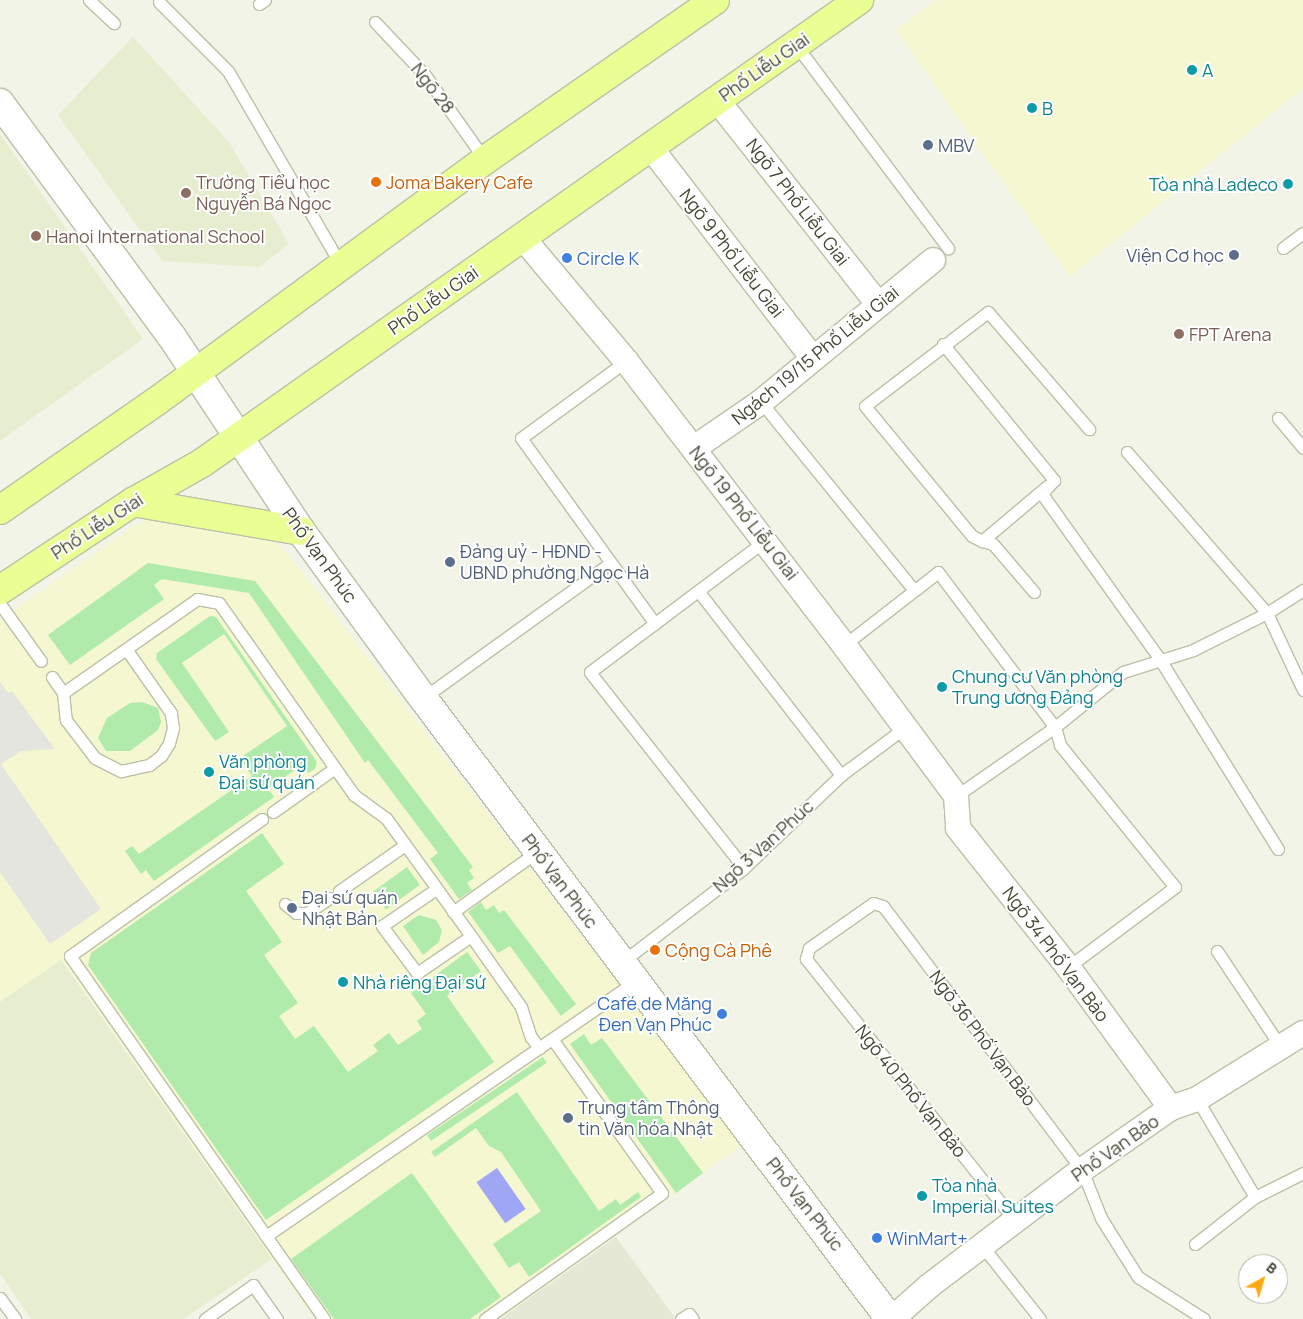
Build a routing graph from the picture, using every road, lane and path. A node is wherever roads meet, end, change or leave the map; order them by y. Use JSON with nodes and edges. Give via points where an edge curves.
{"nodes":[{"id":1,"x":89,"y":0,"type":"edge"},
{"id":2,"x":714,"y":0,"type":"edge"},
{"id":3,"x":159,"y":2,"type":"dead end"},
{"id":4,"x":851,"y":2,"type":"edge"},
{"id":5,"x":375,"y":22,"type":"dead end"},
{"id":6,"x":114,"y":23,"type":"dead end"},
{"id":7,"x":796,"y":45,"type":"junction"},
{"id":8,"x":717,"y":100,"type":"junction"},
{"id":9,"x":0,"y":103,"type":"edge"},
{"id":10,"x":651,"y":148,"type":"junction"},
{"id":11,"x":485,"y":160,"type":"junction"},
{"id":12,"x":1303,"y":233,"type":"edge"},
{"id":13,"x":522,"y":237,"type":"junction"},
{"id":14,"x":1283,"y":248,"type":"dead end"},
{"id":15,"x":940,"y":254,"type":"joint"},
{"id":16,"x":341,"y":265,"type":"junction"},
{"id":17,"x":879,"y":304,"type":"junction"},
{"id":18,"x":943,"y":344,"type":"junction"},
{"id":19,"x":813,"y":358,"type":"junction"},
{"id":20,"x":626,"y":361,"type":"junction"},
{"id":21,"x":196,"y":372,"type":"junction"},
{"id":22,"x":761,"y":402,"type":"junction"},
{"id":23,"x":1278,"y":418,"type":"dead end"},
{"id":24,"x":1089,"y":429,"type":"dead end"},
{"id":25,"x":238,"y":438,"type":"junction"},
{"id":26,"x":694,"y":448,"type":"junction"},
{"id":27,"x":1303,"y":448,"type":"edge"},
{"id":28,"x":1127,"y":452,"type":"dead end"},
{"id":29,"x":1054,"y":480,"type":"junction"},
{"id":30,"x":133,"y":502,"type":"junction"},
{"id":31,"x":0,"y":510,"type":"edge"},
{"id":32,"x":301,"y":531,"type":"junction"},
{"id":33,"x":766,"y":540,"type":"junction"},
{"id":34,"x":982,"y":541,"type":"junction"},
{"id":35,"x":610,"y":564,"type":"junction"},
{"id":36,"x":0,"y":590,"type":"edge"},
{"id":37,"x":914,"y":590,"type":"junction"},
{"id":38,"x":1303,"y":590,"type":"edge"},
{"id":39,"x":699,"y":592,"type":"junction"},
{"id":40,"x":1034,"y":592,"type":"dead end"},
{"id":41,"x":0,"y":604,"type":"edge"},
{"id":42,"x":1267,"y":614,"type":"junction"},
{"id":43,"x":656,"y":624,"type":"junction"},
{"id":44,"x":844,"y":645,"type":"junction"},
{"id":45,"x":126,"y":649,"type":"junction"},
{"id":46,"x":1159,"y":658,"type":"junction"},
{"id":47,"x":41,"y":661,"type":"dead end"},
{"id":48,"x":52,"y":677,"type":"dead end"},
{"id":49,"x":1303,"y":690,"type":"edge"},
{"id":50,"x":63,"y":693,"type":"junction"},
{"id":51,"x":423,"y":698,"type":"junction"},
{"id":52,"x":1055,"y":727,"type":"junction"},
{"id":53,"x":903,"y":729,"type":"junction"},
{"id":54,"x":335,"y":768,"type":"junction"},
{"id":55,"x":841,"y":775,"type":"junction"},
{"id":56,"x":956,"y":796,"type":"junction"},
{"id":57,"x":273,"y":812,"type":"dead end"},
{"id":58,"x":262,"y":819,"type":"dead end"},
{"id":59,"x":405,"y":845,"type":"junction"},
{"id":60,"x":1278,"y":849,"type":"dead end"},
{"id":61,"x":538,"y":851,"type":"junction"},
{"id":62,"x":744,"y":868,"type":"junction"},
{"id":63,"x":436,"y":889,"type":"junction"},
{"id":64,"x":339,"y":891,"type":"dead end"},
{"id":65,"x":329,"y":898,"type":"dead end"},
{"id":66,"x":285,"y":904,"type":"dead end"},
{"id":67,"x":883,"y":906,"type":"joint"},
{"id":68,"x":453,"y":912,"type":"junction"},
{"id":69,"x":471,"y":936,"type":"junction"},
{"id":70,"x":1218,"y":952,"type":"dead end"},
{"id":71,"x":1068,"y":967,"type":"junction"},
{"id":72,"x":629,"y":972,"type":"junction"},
{"id":73,"x":1303,"y":1033,"type":"edge"},
{"id":74,"x":552,"y":1038,"type":"junction"},
{"id":75,"x":1280,"y":1046,"type":"junction"},
{"id":76,"x":538,"y":1048,"type":"junction"},
{"id":77,"x":1197,"y":1099,"type":"junction"},
{"id":78,"x":1171,"y":1108,"type":"junction"},
{"id":79,"x":1082,"y":1170,"type":"junction"},
{"id":80,"x":1303,"y":1173,"type":"edge"},
{"id":81,"x":1255,"y":1198,"type":"junction"},
{"id":82,"x":1016,"y":1222,"type":"junction"},
{"id":83,"x":266,"y":1236,"type":"junction"},
{"id":84,"x":1195,"y":1244,"type":"dead end"},
{"id":85,"x":983,"y":1247,"type":"junction"},
{"id":86,"x":0,"y":1298,"type":"edge"},
{"id":87,"x":14,"y":1319,"type":"edge"},
{"id":88,"x":205,"y":1319,"type":"edge"},
{"id":89,"x":277,"y":1319,"type":"edge"},
{"id":90,"x":324,"y":1319,"type":"edge"},
{"id":91,"x":485,"y":1319,"type":"edge"},
{"id":92,"x":681,"y":1319,"type":"edge"},
{"id":93,"x":693,"y":1319,"type":"edge"},
{"id":94,"x":891,"y":1319,"type":"edge"},
{"id":95,"x":1040,"y":1319,"type":"edge"},
{"id":96,"x":1204,"y":1319,"type":"edge"}],
"edges":[{"from":1,"to":6,"type":"lane"},
{"from":2,"to":11,"type":"main road"},
{"from":3,"to":16,"type":"lane","via":[[228,71]]},
{"from":4,"to":7,"type":"main road","name":"Phố Liễu Giai"},
{"from":5,"to":11,"type":"lane","name":"Ngõ 28","via":[[426,75]]},
{"from":7,"to":8,"type":"main road","name":"Phố Liễu Giai"},
{"from":7,"to":15,"type":"lane"},
{"from":8,"to":10,"type":"main road","name":"Phố Liễu Giai"},
{"from":8,"to":17,"type":"street","name":"Ngõ 7 Phố Liễu Giai"},
{"from":9,"to":21,"type":"street","name":"Phố Vạn Phúc"},
{"from":10,"to":13,"type":"main road","name":"Phố Liễu Giai"},
{"from":10,"to":19,"type":"street","name":"Ngõ 9 Phố Liễu Giai"},
{"from":11,"to":16,"type":"main road"},
{"from":12,"to":14,"type":"lane"},
{"from":13,"to":20,"type":"street","name":"Ngõ 19 Phố Liễu Giai"},
{"from":13,"to":25,"type":"main road","name":"Phố Liễu Giai"},
{"from":15,"to":17,"type":"street","name":"Ngách 19/15 Phố Liễu Giai"},
{"from":16,"to":21,"type":"main road"},
{"from":17,"to":19,"type":"street","name":"Ngách 19/15 Phố Liễu Giai"},
{"from":18,"to":24,"type":"lane","via":[[988,312]]},
{"from":18,"to":29,"type":"lane"},
{"from":18,"to":34,"type":"lane","via":[[865,406],[972,536]]},
{"from":19,"to":22,"type":"street","name":"Ngách 19/15 Phố Liễu Giai"},
{"from":20,"to":26,"type":"street","name":"Ngõ 19 Phố Liễu Giai"},
{"from":20,"to":35,"type":"lane","via":[[520,438]]},
{"from":21,"to":25,"type":"street","name":"Phố Vạn Phúc"},
{"from":21,"to":31,"type":"main road"},
{"from":22,"to":26,"type":"street","name":"Ngách 19/15 Phố Liễu Giai"},
{"from":22,"to":37,"type":"lane"},
{"from":23,"to":27,"type":"lane"},
{"from":25,"to":30,"type":"main road","name":"Phố Liễu Giai","via":[[202,463]]},
{"from":25,"to":32,"type":"street","name":"Phố Vạn Phúc"},
{"from":26,"to":33,"type":"street","name":"Ngõ 19 Phố Liễu Giai"},
{"from":28,"to":42,"type":"lane"},
{"from":29,"to":34,"type":"lane"},
{"from":29,"to":46,"type":"lane","via":[[1042,494]]},
{"from":30,"to":32,"type":"main road"},
{"from":30,"to":36,"type":"main road","name":"Phố Liễu Giai"},
{"from":32,"to":51,"type":"street","name":"Phố Vạn Phúc"},
{"from":33,"to":39,"type":"lane"},
{"from":33,"to":44,"type":"street","name":"Ngõ 19 Phố Liễu Giai"},
{"from":34,"to":40,"type":"lane","via":[[993,544]]},
{"from":35,"to":43,"type":"lane"},
{"from":35,"to":51,"type":"lane"},
{"from":37,"to":44,"type":"lane"},
{"from":37,"to":52,"type":"lane","via":[[938,572]]},
{"from":38,"to":42,"type":"lane"},
{"from":39,"to":43,"type":"lane"},
{"from":39,"to":55,"type":"lane"},
{"from":41,"to":47,"type":"lane"},
{"from":42,"to":46,"type":"lane","via":[[1193,650]]},
{"from":42,"to":49,"type":"lane"},
{"from":43,"to":62,"type":"lane","via":[[590,672]]},
{"from":44,"to":53,"type":"street","name":"Ngõ 19 Phố Liễu Giai"},
{"from":45,"to":50,"type":"lane"},
{"from":45,"to":50,"type":"lane","via":[[171,713],[173,728],[169,743],[161,756],[149,765],[121,770],[95,758],[66,720]]},
{"from":45,"to":54,"type":"lane","via":[[197,599],[218,603]]},
{"from":46,"to":52,"type":"lane","via":[[1123,672]]},
{"from":46,"to":60,"type":"lane"},
{"from":48,"to":50,"type":"lane"},
{"from":51,"to":61,"type":"street","name":"Phố Vạn Phúc"},
{"from":52,"to":56,"type":"lane"},
{"from":52,"to":71,"type":"lane","via":[[1060,745],[1175,887]]},
{"from":53,"to":55,"type":"lane","name":"Ngõ 3 Vạn Phúc"},
{"from":53,"to":56,"type":"street","name":"Ngõ 19 Phố Liễu Giai"},
{"from":54,"to":57,"type":"lane"},
{"from":54,"to":59,"type":"lane","via":[[354,795],[386,818]]},
{"from":55,"to":62,"type":"lane","name":"Ngõ 3 Vạn Phúc"},
{"from":56,"to":71,"type":"street","name":"Ngõ 34 Phố Vạn Bảo","via":[[958,828]]},
{"from":58,"to":83,"type":"lane","via":[[70,956]]},
{"from":59,"to":63,"type":"lane"},
{"from":59,"to":64,"type":"lane"},
{"from":61,"to":68,"type":"lane"},
{"from":61,"to":72,"type":"street","name":"Phố Vạn Phúc"},
{"from":62,"to":72,"type":"lane","name":"Ngõ 3 Vạn Phúc"},
{"from":63,"to":68,"type":"lane"},
{"from":63,"to":69,"type":"lane","via":[[382,926],[417,973]]},
{"from":65,"to":66,"type":"lane","via":[[307,913],[296,914]]},
{"from":67,"to":79,"type":"lane","name":"Ngõ 36 Phố Vạn Bảo"},
{"from":67,"to":82,"type":"lane","name":"Ngõ 40 Phố Vạn Bảo","via":[[873,903],[809,948],[806,959]]},
{"from":68,"to":69,"type":"lane"},
{"from":69,"to":76,"type":"lane","via":[[521,1007]]},
{"from":70,"to":75,"type":"lane"},
{"from":71,"to":78,"type":"street","name":"Ngõ 34 Phố Vạn Bảo"},
{"from":72,"to":74,"type":"lane","name":"Ngõ 3 Vạn Phúc"},
{"from":72,"to":94,"type":"street","name":"Phố Vạn Phúc"},
{"from":73,"to":75,"type":"street","name":"Phố Vạn Bảo"},
{"from":74,"to":76,"type":"lane","name":"Ngõ 3 Vạn Phúc"},
{"from":74,"to":91,"type":"lane","via":[[662,1193]]},
{"from":75,"to":77,"type":"street","name":"Phố Vạn Bảo"},
{"from":76,"to":83,"type":"lane","name":"Ngõ 3 Vạn Phúc"},
{"from":77,"to":78,"type":"street","name":"Phố Vạn Bảo"},
{"from":77,"to":81,"type":"lane"},
{"from":78,"to":79,"type":"street","name":"Phố Vạn Bảo"},
{"from":79,"to":82,"type":"street","name":"Phố Vạn Bảo"},
{"from":79,"to":96,"type":"lane","name":"Ngõ 36 Phố Vạn Bảo","via":[[1101,1218],[1138,1277]]},
{"from":80,"to":81,"type":"lane"},
{"from":81,"to":84,"type":"lane"},
{"from":82,"to":85,"type":"street","name":"Phố Vạn Bảo"},
{"from":83,"to":90,"type":"lane"},
{"from":85,"to":94,"type":"street","name":"Phố Vạn Bảo","via":[[929,1286]]},
{"from":85,"to":95,"type":"lane"},
{"from":86,"to":87,"type":"lane"},
{"from":88,"to":89,"type":"lane","via":[[253,1286]]},
{"from":92,"to":93,"type":"lane","via":[[689,1314]]}]}
